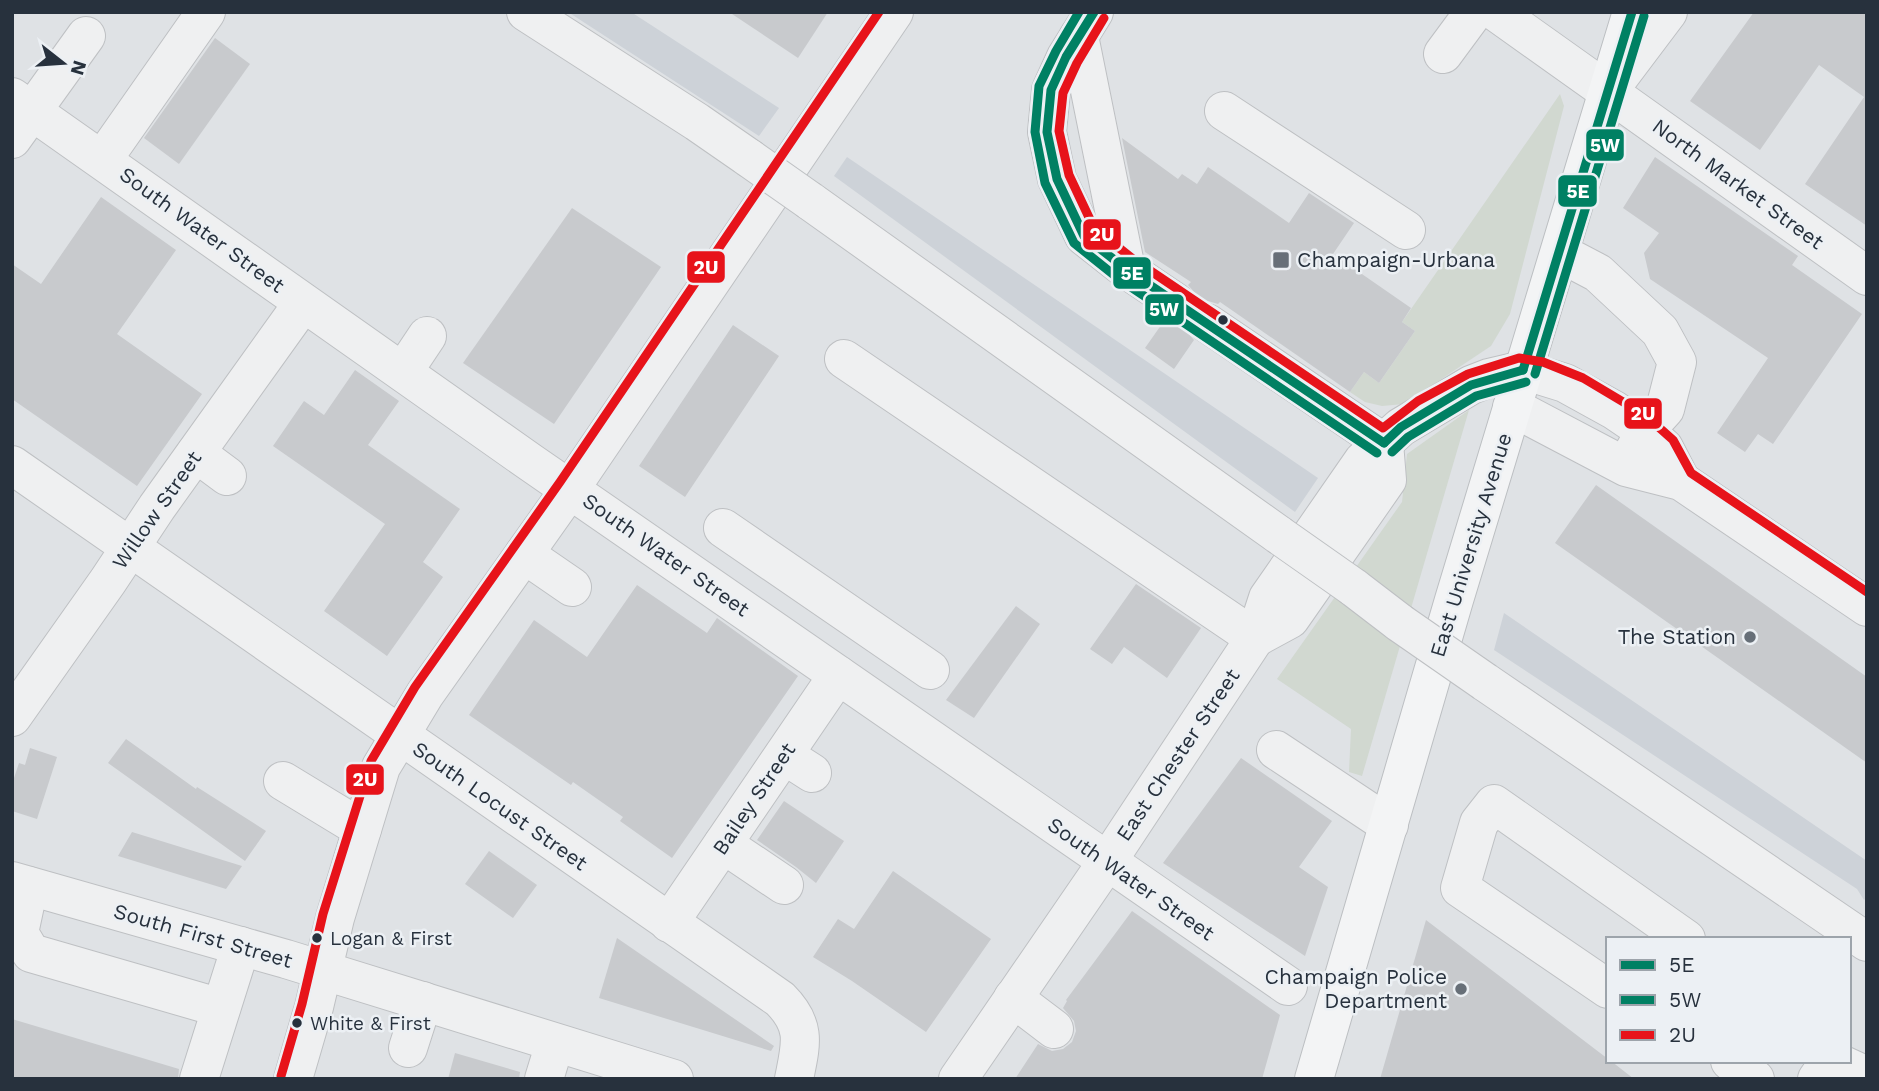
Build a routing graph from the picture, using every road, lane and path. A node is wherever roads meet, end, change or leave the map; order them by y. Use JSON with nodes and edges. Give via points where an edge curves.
{"nodes":[{"id":1,"x":206,"y":12,"type":"edge"},
{"id":2,"x":526,"y":12,"type":"edge"},
{"id":3,"x":894,"y":12,"type":"edge"},
{"id":4,"x":1474,"y":12,"type":"edge"},
{"id":5,"x":1496,"y":12,"type":"edge"},
{"id":6,"x":1632,"y":12,"type":"edge"},
{"id":7,"x":1668,"y":12,"type":"edge"},
{"id":8,"x":1087,"y":24,"type":"edge"},
{"id":9,"x":86,"y":36,"type":"dead end"},
{"id":10,"x":1443,"y":54,"type":"dead end"},
{"id":11,"x":1608,"y":91,"type":"junction"},
{"id":12,"x":1224,"y":111,"type":"dead end"},
{"id":13,"x":19,"y":115,"type":"edge"},
{"id":14,"x":103,"y":159,"type":"junction"},
{"id":15,"x":1406,"y":230,"type":"dead end"},
{"id":16,"x":1560,"y":253,"type":"junction"},
{"id":17,"x":1867,"y":276,"type":"edge"},
{"id":18,"x":1175,"y":302,"type":"dead end"},
{"id":19,"x":303,"y":303,"type":"junction"},
{"id":20,"x":1208,"y":323,"type":"dead end"},
{"id":21,"x":427,"y":336,"type":"dead end"},
{"id":22,"x":844,"y":359,"type":"dead end"},
{"id":23,"x":1523,"y":370,"type":"junction"},
{"id":24,"x":403,"y":372,"type":"junction"},
{"id":25,"x":1512,"y":407,"type":"junction"},
{"id":26,"x":1645,"y":431,"type":"junction"},
{"id":27,"x":1384,"y":443,"type":"junction"},
{"id":28,"x":196,"y":453,"type":"junction"},
{"id":29,"x":12,"y":465,"type":"edge"},
{"id":30,"x":1626,"y":467,"type":"junction"},
{"id":31,"x":228,"y":476,"type":"dead end"},
{"id":32,"x":1681,"y":481,"type":"junction"},
{"id":33,"x":570,"y":489,"type":"junction"},
{"id":34,"x":723,"y":528,"type":"dead end"},
{"id":35,"x":131,"y":546,"type":"junction"},
{"id":36,"x":524,"y":554,"type":"junction"},
{"id":37,"x":572,"y":587,"type":"dead end"},
{"id":38,"x":1867,"y":607,"type":"edge"},
{"id":39,"x":1255,"y":638,"type":"junction"},
{"id":40,"x":930,"y":670,"type":"dead end"},
{"id":41,"x":838,"y":675,"type":"junction"},
{"id":42,"x":12,"y":717,"type":"edge"},
{"id":43,"x":399,"y":736,"type":"junction"},
{"id":44,"x":1276,"y":750,"type":"dead end"},
{"id":45,"x":283,"y":781,"type":"dead end"},
{"id":46,"x":1389,"y":825,"type":"junction"},
{"id":47,"x":362,"y":829,"type":"junction"},
{"id":48,"x":723,"y":844,"type":"junction"},
{"id":49,"x":1107,"y":862,"type":"junction"},
{"id":50,"x":21,"y":883,"type":"edge"},
{"id":51,"x":784,"y":885,"type":"dead end"},
{"id":52,"x":669,"y":923,"type":"junction"},
{"id":53,"x":1856,"y":934,"type":"edge"},
{"id":54,"x":1683,"y":937,"type":"edge"},
{"id":55,"x":241,"y":946,"type":"junction"},
{"id":56,"x":322,"y":970,"type":"junction"},
{"id":57,"x":1288,"y":986,"type":"dead end"},
{"id":58,"x":1606,"y":988,"type":"edge"},
{"id":59,"x":1013,"y":998,"type":"junction"},
{"id":60,"x":423,"y":1001,"type":"junction"},
{"id":61,"x":221,"y":1008,"type":"junction"},
{"id":62,"x":1054,"y":1029,"type":"dead end"},
{"id":63,"x":555,"y":1043,"type":"junction"},
{"id":64,"x":408,"y":1048,"type":"dead end"},
{"id":65,"x":1733,"y":1063,"type":"edge"},
{"id":66,"x":1867,"y":1076,"type":"edge"},
{"id":67,"x":199,"y":1079,"type":"edge"},
{"id":68,"x":293,"y":1079,"type":"edge"},
{"id":69,"x":544,"y":1079,"type":"edge"},
{"id":70,"x":674,"y":1079,"type":"edge"},
{"id":71,"x":794,"y":1079,"type":"edge"},
{"id":72,"x":958,"y":1079,"type":"edge"},
{"id":73,"x":1314,"y":1079,"type":"edge"},
{"id":74,"x":1755,"y":1079,"type":"edge"},
{"id":75,"x":1817,"y":1079,"type":"edge"}],
"edges":[{"from":1,"to":14,"type":"street"},
{"from":2,"to":53,"type":"street","bridge":true,"via":[[697,122],[1400,623]]},
{"from":3,"to":33,"type":"street"},
{"from":4,"to":10,"type":"street"},
{"from":5,"to":11,"type":"street","name":"North Market Street"},
{"from":6,"to":11,"type":"main road","name":"East University Avenue"},
{"from":7,"to":11,"type":"street"},
{"from":8,"to":18,"type":"street","via":[[1126,269]]},
{"from":9,"to":13,"type":"street"},
{"from":11,"to":16,"type":"main road","name":"East University Avenue"},
{"from":11,"to":17,"type":"street","name":"North Market Street"},
{"from":12,"to":15,"type":"street"},
{"from":13,"to":14,"type":"street","name":"South Water Street"},
{"from":14,"to":19,"type":"street","name":"South Water Street"},
{"from":16,"to":23,"type":"main road","name":"East University Avenue"},
{"from":16,"to":26,"type":"street","via":[[1598,273],[1660,331],[1677,362],[1665,409]]},
{"from":19,"to":24,"type":"street","name":"South Water Street"},
{"from":19,"to":28,"type":"street","name":"Willow Street"},
{"from":20,"to":27,"type":"street"},
{"from":21,"to":24,"type":"street"},
{"from":22,"to":39,"type":"street"},
{"from":23,"to":25,"type":"main road","name":"East University Avenue"},
{"from":23,"to":26,"type":"street","via":[[1565,383]]},
{"from":23,"to":27,"type":"street","name":"East Chester Street","via":[[1471,385],[1401,427]]},
{"from":24,"to":33,"type":"street","name":"South Water Street"},
{"from":25,"to":30,"type":"street"},
{"from":25,"to":46,"type":"main road","name":"East University Avenue"},
{"from":26,"to":30,"type":"street"},
{"from":26,"to":32,"type":"street","via":[[1664,448]]},
{"from":27,"to":39,"type":"street","name":"East Chester Street","via":[[1363,461],[1268,598]]},
{"from":28,"to":31,"type":"street"},
{"from":28,"to":35,"type":"street","name":"Willow Street"},
{"from":29,"to":35,"type":"street","name":"South Locust Street"},
{"from":30,"to":32,"type":"street"},
{"from":32,"to":38,"type":"street"},
{"from":33,"to":36,"type":"street"},
{"from":33,"to":41,"type":"street","name":"South Water Street"},
{"from":34,"to":40,"type":"street"},
{"from":35,"to":42,"type":"street","name":"Willow Street"},
{"from":35,"to":43,"type":"street","name":"South Locust Street"},
{"from":36,"to":37,"type":"street"},
{"from":36,"to":43,"type":"street"},
{"from":39,"to":49,"type":"street","name":"East Chester Street"},
{"from":41,"to":48,"type":"street","name":"Bailey Street","via":[[798,764]]},
{"from":41,"to":49,"type":"street","name":"South Water Street"},
{"from":43,"to":47,"type":"street","via":[[381,768]]},
{"from":43,"to":52,"type":"street","name":"South Locust Street"},
{"from":44,"to":46,"type":"street"},
{"from":45,"to":47,"type":"street"},
{"from":46,"to":73,"type":"main road","name":"East University Avenue"},
{"from":47,"to":56,"type":"street"},
{"from":48,"to":51,"type":"street"},
{"from":48,"to":52,"type":"street","name":"Bailey Street"},
{"from":49,"to":57,"type":"street","name":"South Water Street"},
{"from":49,"to":59,"type":"street","name":"East Chester Street"},
{"from":50,"to":55,"type":"street","name":"South First Street"},
{"from":50,"to":61,"type":"street","via":[[19,933],[31,953]]},
{"from":52,"to":71,"type":"street","name":"South Locust Street","via":[[794,1013],[801,1043]]},
{"from":54,"to":58,"type":"street","via":[[1494,804],[1479,824],[1460,888]]},
{"from":55,"to":56,"type":"street","name":"South First Street"},
{"from":55,"to":61,"type":"street"},
{"from":56,"to":60,"type":"street","name":"South First Street"},
{"from":56,"to":68,"type":"street"},
{"from":59,"to":62,"type":"street"},
{"from":59,"to":72,"type":"street","name":"East Chester Street"},
{"from":60,"to":63,"type":"street","name":"South First Street"},
{"from":60,"to":64,"type":"street"},
{"from":61,"to":67,"type":"street"},
{"from":63,"to":69,"type":"street"},
{"from":63,"to":70,"type":"street","name":"South First Street"},
{"from":65,"to":74,"type":"street"},
{"from":66,"to":75,"type":"street","via":[[1843,1065],[1822,1072]]}]}
